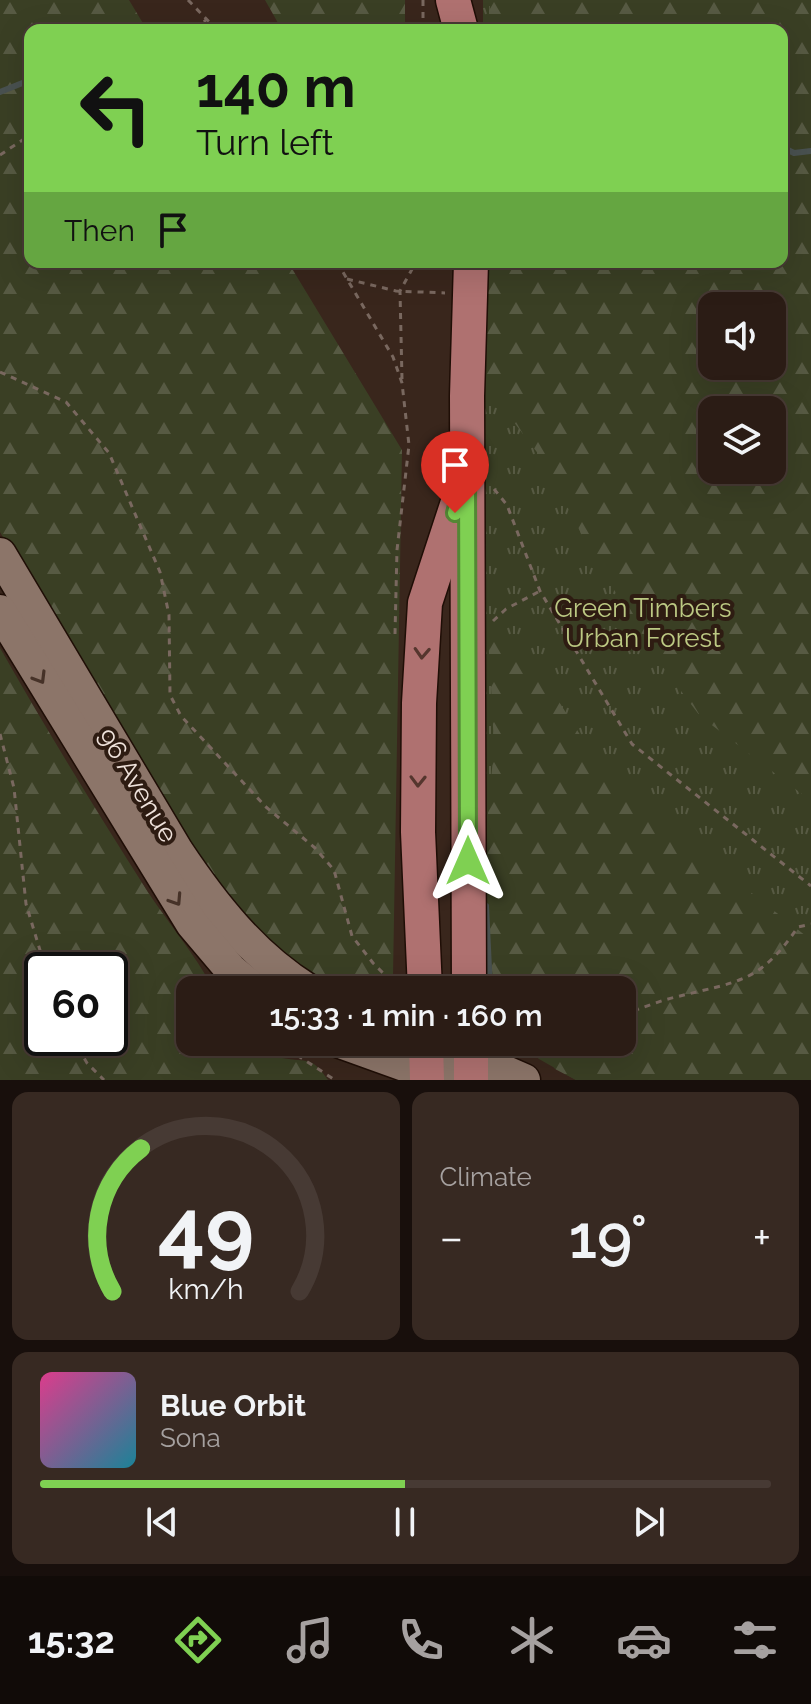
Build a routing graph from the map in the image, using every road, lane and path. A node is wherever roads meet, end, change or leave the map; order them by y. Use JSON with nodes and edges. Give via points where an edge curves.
{"nodes":[{"id":1,"x":188,"y":0,"type":"edge"},
{"id":2,"x":423,"y":0,"type":"edge"},
{"id":3,"x":453,"y":0,"type":"edge"},
{"id":4,"x":470,"y":0,"type":"edge"},
{"id":5,"x":207,"y":19,"type":"junction"},
{"id":6,"x":202,"y":24,"type":"edge"},
{"id":7,"x":212,"y":24,"type":"edge"},
{"id":8,"x":423,"y":24,"type":"edge"},
{"id":9,"x":459,"y":24,"type":"edge"},
{"id":10,"x":469,"y":24,"type":"edge"},
{"id":11,"x":24,"y":139,"type":"edge"},
{"id":12,"x":0,"y":155,"type":"edge"},
{"id":13,"x":341,"y":268,"type":"edge"},
{"id":14,"x":413,"y":268,"type":"edge"},
{"id":15,"x":471,"y":268,"type":"edge"},
{"id":16,"x":347,"y":279,"type":"junction"},
{"id":17,"x":400,"y":291,"type":"junction"},
{"id":18,"x":426,"y":294,"type":"dead end"},
{"id":19,"x":0,"y":372,"type":"edge"},
{"id":20,"x":477,"y":476,"type":"junction"},
{"id":21,"x":0,"y":554,"type":"edge"},
{"id":22,"x":0,"y":611,"type":"edge"},
{"id":23,"x":0,"y":734,"type":"edge"},
{"id":24,"x":811,"y":886,"type":"edge"},
{"id":25,"x":811,"y":924,"type":"edge"},
{"id":26,"x":40,"y":952,"type":"edge"},
{"id":27,"x":240,"y":976,"type":"edge"},
{"id":28,"x":289,"y":976,"type":"edge"},
{"id":29,"x":392,"y":976,"type":"edge"},
{"id":30,"x":412,"y":976,"type":"edge"},
{"id":31,"x":469,"y":976,"type":"edge"},
{"id":32,"x":636,"y":1010,"type":"edge"},
{"id":33,"x":83,"y":1056,"type":"edge"},
{"id":34,"x":298,"y":1056,"type":"edge"},
{"id":35,"x":420,"y":1056,"type":"edge"},
{"id":36,"x":443,"y":1060,"type":"edge"},
{"id":37,"x":104,"y":1080,"type":"edge"},
{"id":38,"x":335,"y":1080,"type":"edge"},
{"id":39,"x":524,"y":1080,"type":"edge"}],
"edges":[{"from":1,"to":5,"type":"path"},
{"from":2,"to":8,"type":"path"},
{"from":3,"to":9,"type":"main road"},
{"from":4,"to":10,"type":"main road"},
{"from":5,"to":6,"type":"path"},
{"from":5,"to":7,"type":"path"},
{"from":11,"to":12,"type":"path"},
{"from":13,"to":16,"type":"path"},
{"from":14,"to":17,"type":"path"},
{"from":15,"to":20,"type":"main road"},
{"from":16,"to":17,"type":"path"},
{"from":16,"to":17,"type":"path","via":[[393,357],[402,383]]},
{"from":17,"to":18,"type":"path"},
{"from":19,"to":29,"type":"path","via":[[66,402],[109,453],[160,572],[169,615],[170,695],[181,716],[334,870],[352,936],[373,963]]},
{"from":20,"to":24,"type":"path","via":[[507,505],[540,591],[632,744]]},
{"from":20,"to":30,"type":"main road","one_way":true,"via":[[425,603]]},
{"from":20,"to":31,"type":"main road"},
{"from":21,"to":28,"type":"main road","name":"96 Avenue","via":[[204,891],[237,931]]},
{"from":22,"to":27,"type":"main road","name":"96 Avenue","one_way":true,"via":[[192,924]]},
{"from":23,"to":26,"type":"path","via":[[14,788],[26,904]]},
{"from":25,"to":32,"type":"path","via":[[798,927],[780,954],[753,975]]},
{"from":33,"to":37,"type":"path"},
{"from":34,"to":38,"type":"path"},
{"from":35,"to":36,"type":"main road"},
{"from":36,"to":39,"type":"main road"}]}
